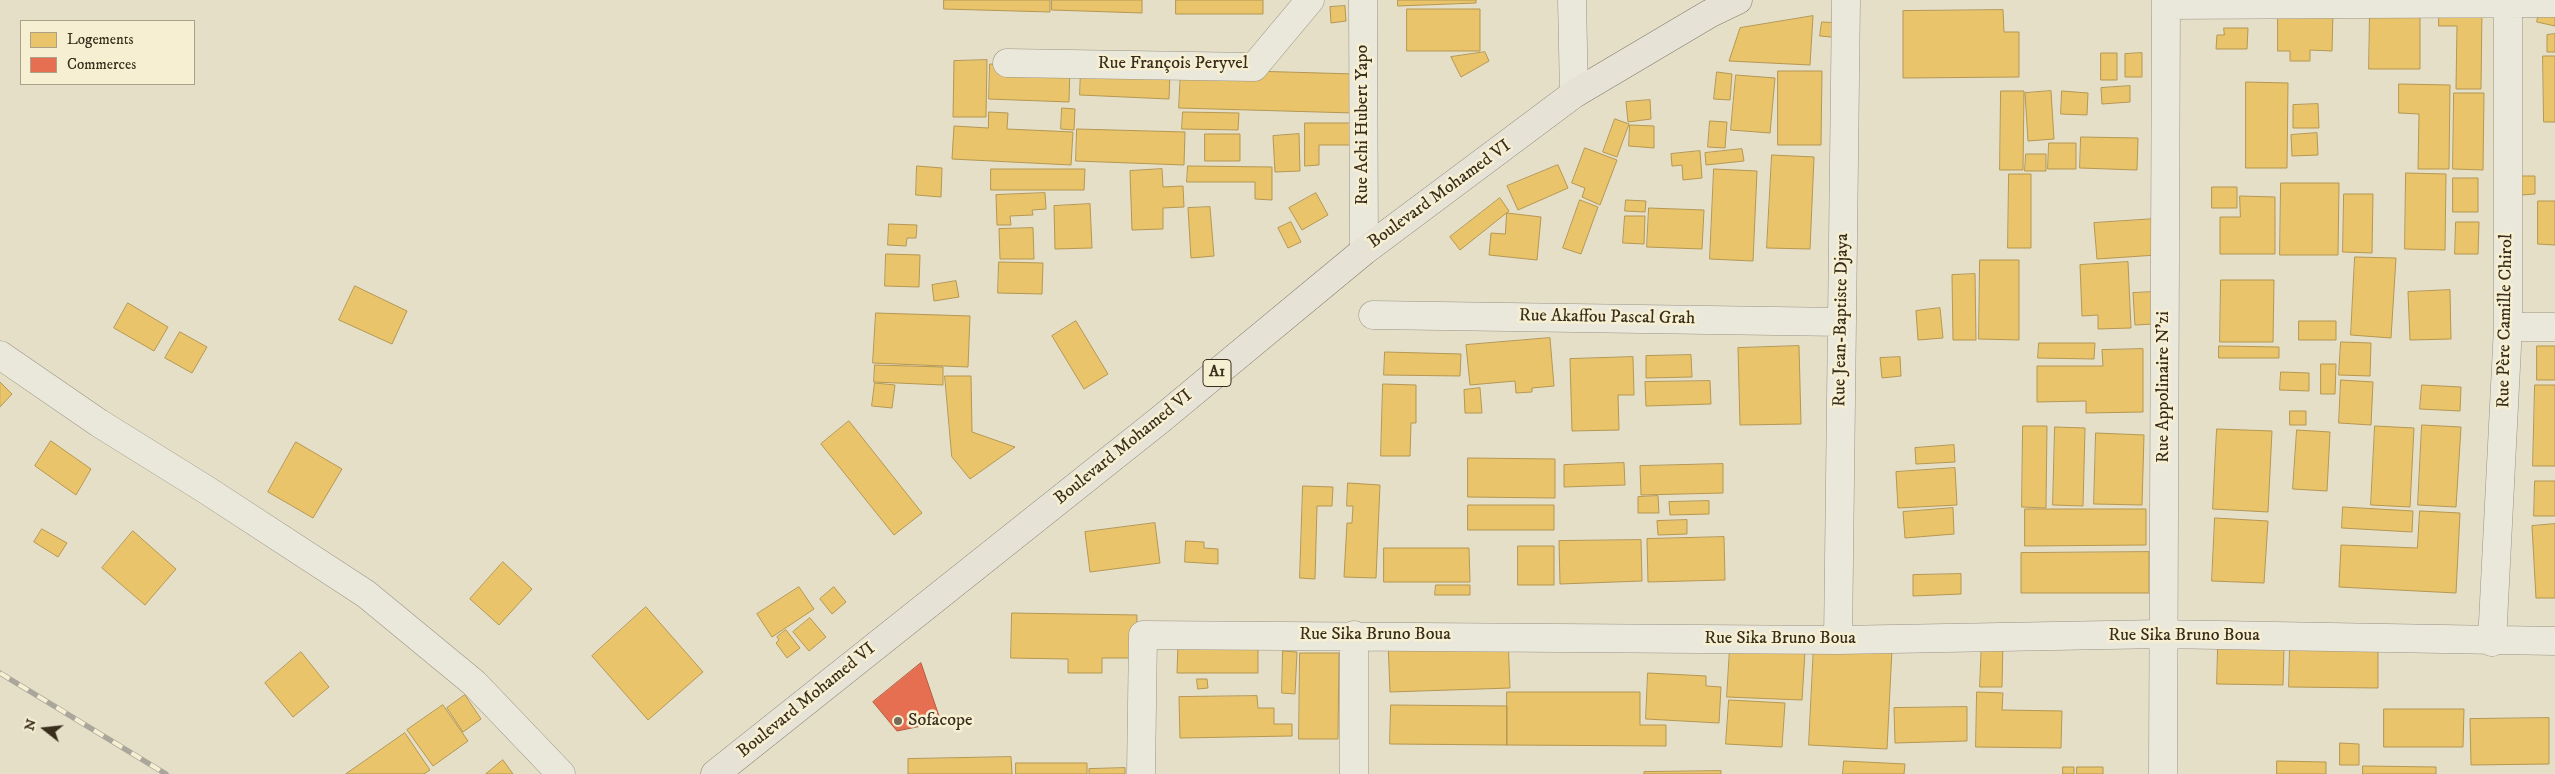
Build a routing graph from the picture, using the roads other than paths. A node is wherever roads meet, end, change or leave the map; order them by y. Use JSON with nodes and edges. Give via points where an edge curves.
{"nodes":[{"id":1,"x":1310,"y":0,"type":"edge"},
{"id":2,"x":1363,"y":0,"type":"edge"},
{"id":3,"x":1572,"y":0,"type":"edge"},
{"id":4,"x":1738,"y":0,"type":"edge"},
{"id":5,"x":1846,"y":0,"type":"edge"},
{"id":6,"x":2508,"y":1,"type":"edge"},
{"id":7,"x":2166,"y":2,"type":"edge"},
{"id":8,"x":2555,"y":3,"type":"edge"},
{"id":9,"x":1007,"y":63,"type":"dead end"},
{"id":10,"x":1574,"y":94,"type":"junction"},
{"id":11,"x":1364,"y":250,"type":"junction"},
{"id":12,"x":1373,"y":315,"type":"dead end"},
{"id":13,"x":1842,"y":322,"type":"junction"},
{"id":14,"x":2508,"y":327,"type":"junction"},
{"id":15,"x":2555,"y":327,"type":"edge"},
{"id":16,"x":0,"y":355,"type":"edge"},
{"id":17,"x":2162,"y":634,"type":"junction"},
{"id":18,"x":1354,"y":635,"type":"junction"},
{"id":19,"x":1838,"y":640,"type":"junction"},
{"id":20,"x":2555,"y":641,"type":"edge"},
{"id":21,"x":2492,"y":642,"type":"junction"},
{"id":22,"x":561,"y":774,"type":"edge"},
{"id":23,"x":716,"y":774,"type":"edge"},
{"id":24,"x":1141,"y":774,"type":"edge"},
{"id":25,"x":1354,"y":774,"type":"edge"},
{"id":26,"x":2163,"y":774,"type":"edge"}],
"edges":[{"from":1,"to":9,"type":"street","name":"Rue François Peryvel","via":[[1254,67]]},
{"from":2,"to":11,"type":"street","name":"Rue Achi Hubert Yapo"},
{"from":3,"to":10,"type":"street"},
{"from":4,"to":10,"type":"main road","name":"Boulevard Mohamed VI","number":"A1"},
{"from":5,"to":13,"type":"street","name":"Rue Jean-Baptiste Djaya"},
{"from":6,"to":7,"type":"street"},
{"from":6,"to":8,"type":"street"},
{"from":6,"to":14,"type":"street","name":"Rue Père Camille Chirol"},
{"from":7,"to":17,"type":"street","name":"Rue Appolinaire N'zi"},
{"from":10,"to":11,"type":"main road","name":"Boulevard Mohamed VI","number":"A1"},
{"from":11,"to":23,"type":"main road","name":"Boulevard Mohamed VI","number":"A1","via":[[1161,419]]},
{"from":12,"to":13,"type":"street","name":"Rue Akaffou Pascal Grah"},
{"from":13,"to":19,"type":"street","name":"Rue Jean-Baptiste Djaya"},
{"from":14,"to":15,"type":"street"},
{"from":14,"to":21,"type":"street","name":"Rue Père Camille Chirol"},
{"from":16,"to":22,"type":"street","via":[[99,423],[366,594],[474,683]]},
{"from":17,"to":19,"type":"street","name":"Rue Sika Bruno Boua"},
{"from":17,"to":21,"type":"street","name":"Rue Sika Bruno Boua"},
{"from":17,"to":26,"type":"street","name":"Rue Appolinaire N'zi"},
{"from":18,"to":19,"type":"street","name":"Rue Sika Bruno Boua"},
{"from":18,"to":24,"type":"street","name":"Rue Sika Bruno Boua","via":[[1143,635]]},
{"from":18,"to":25,"type":"street"},
{"from":20,"to":21,"type":"street","name":"Rue Sika Bruno Boua"}]}
